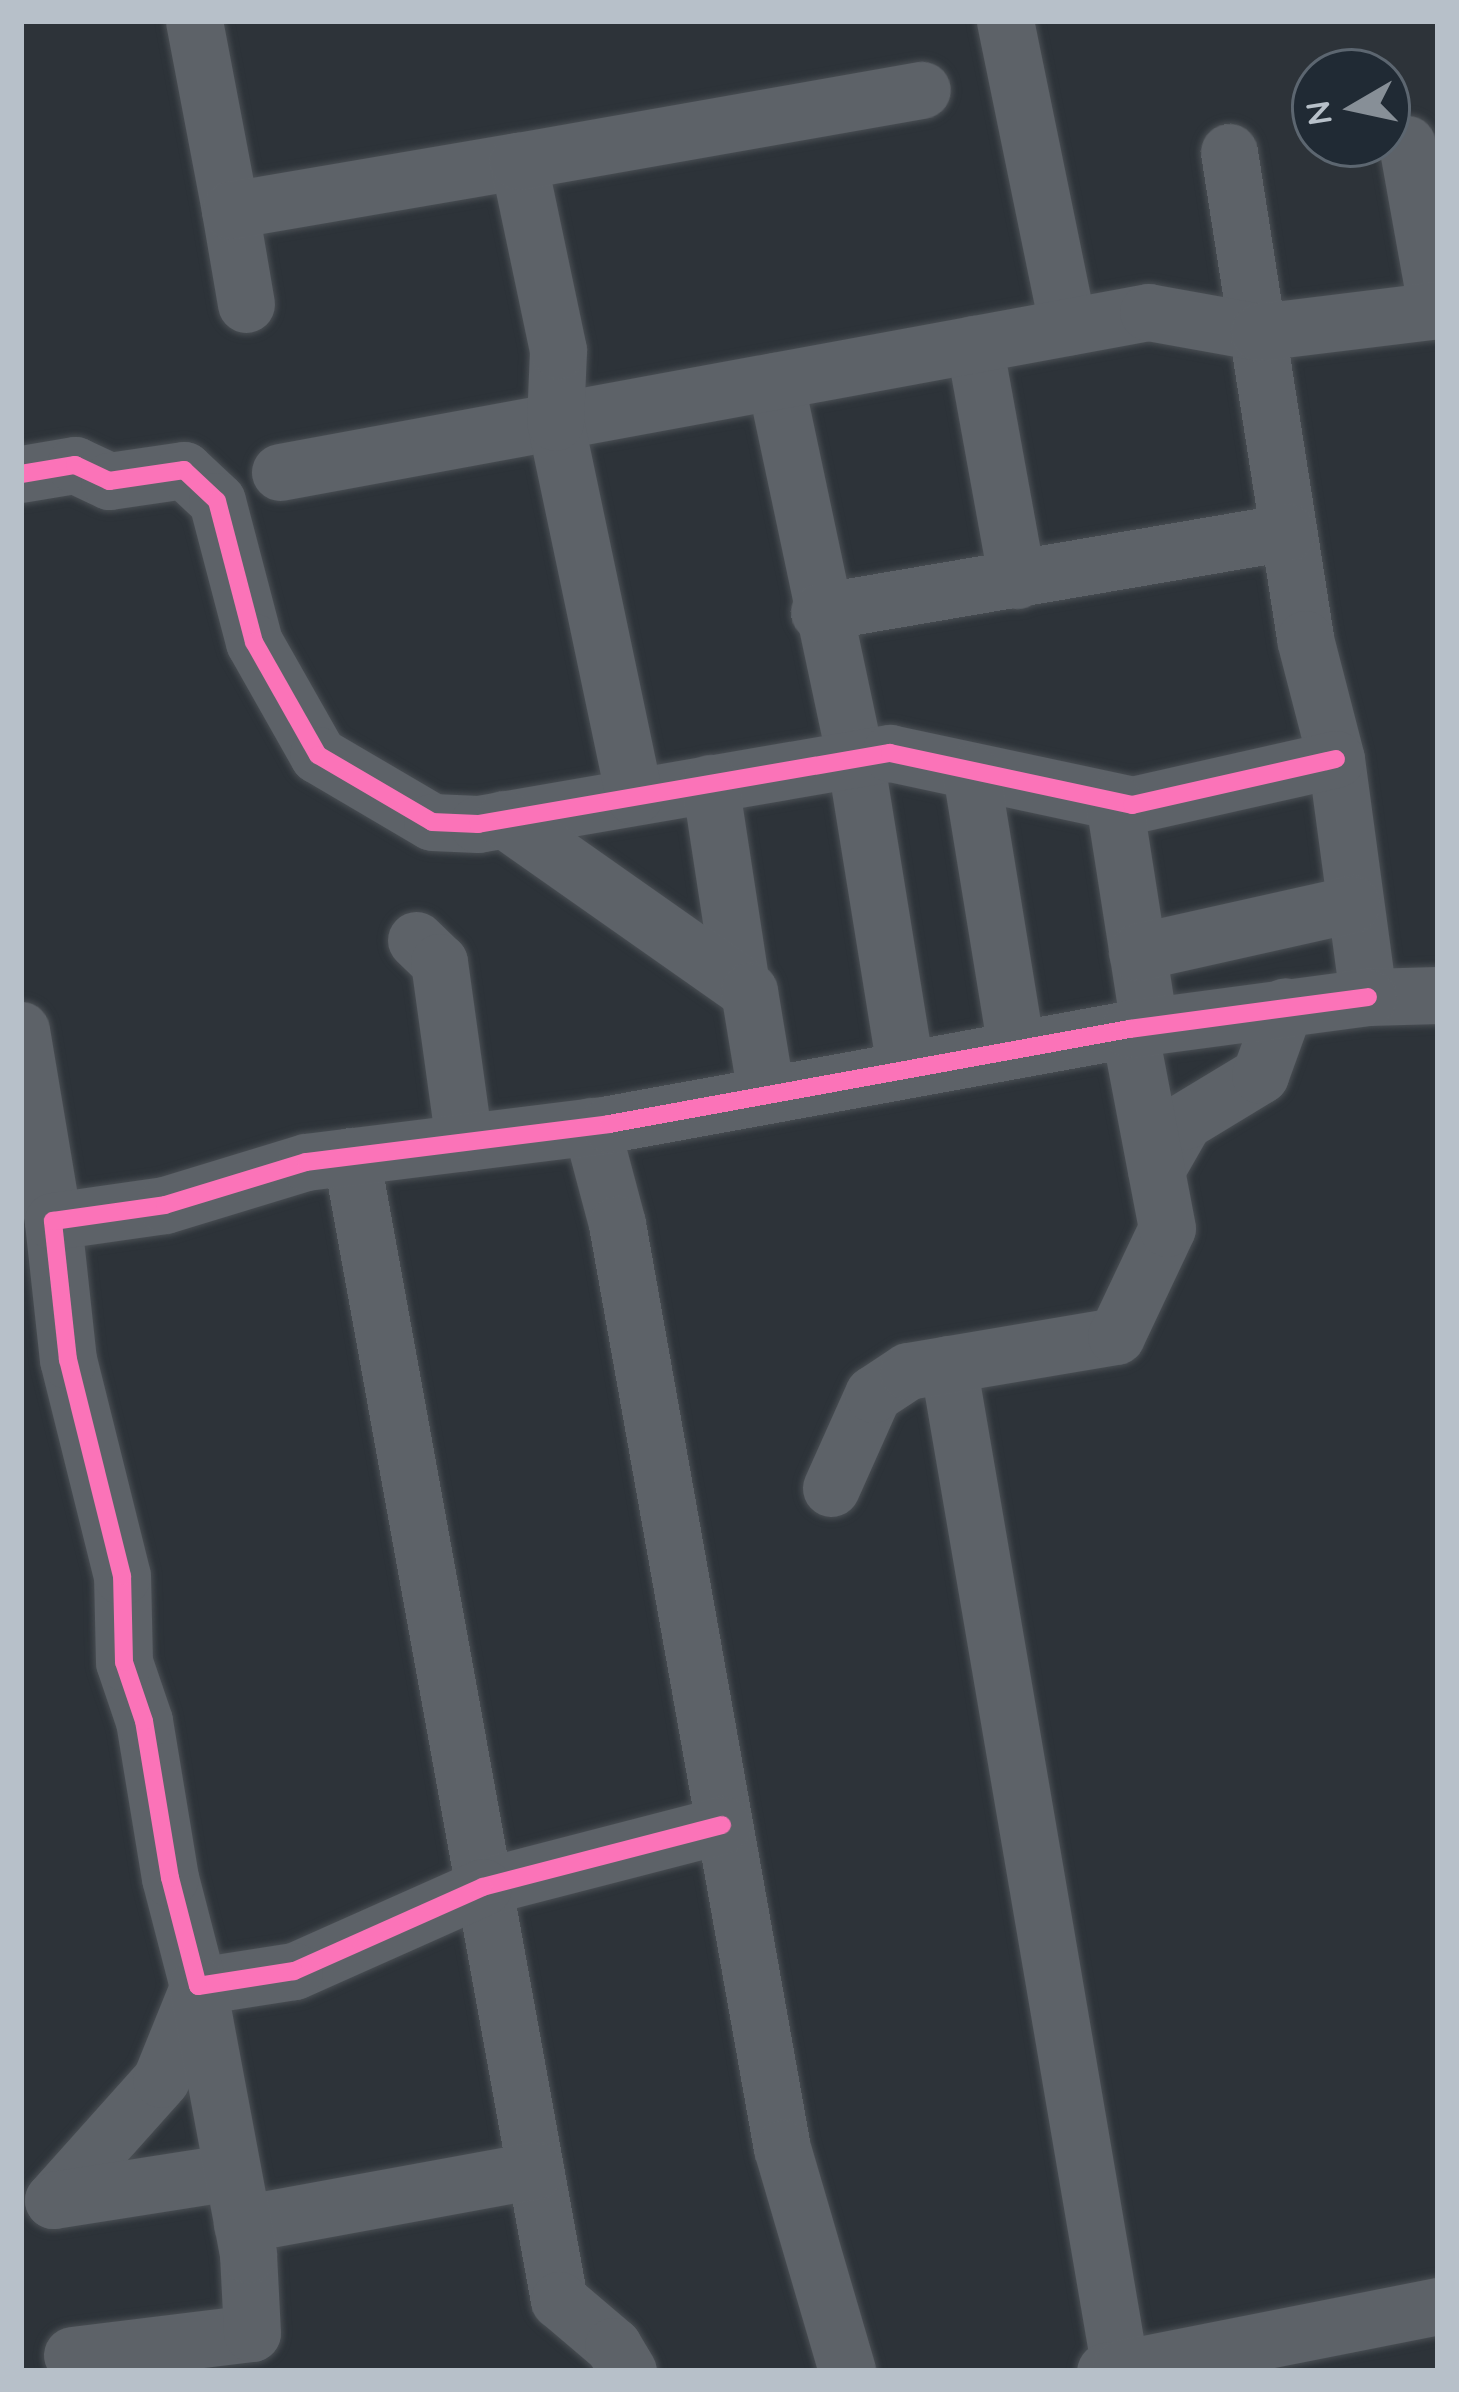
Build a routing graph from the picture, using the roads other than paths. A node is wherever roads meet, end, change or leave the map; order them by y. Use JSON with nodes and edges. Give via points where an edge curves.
{"nodes":[{"id":1,"x":194,"y":21,"type":"edge"},
{"id":2,"x":1005,"y":21,"type":"edge"},
{"id":3,"x":922,"y":90,"type":"dead end"},
{"id":4,"x":1229,"y":152,"type":"dead end"},
{"id":5,"x":518,"y":161,"type":"junction"},
{"id":6,"x":1411,"y":166,"type":"edge"},
{"id":7,"x":230,"y":210,"type":"junction"},
{"id":8,"x":246,"y":304,"type":"dead end"},
{"id":9,"x":1437,"y":310,"type":"edge"},
{"id":10,"x":1068,"y":327,"type":"junction"},
{"id":11,"x":1259,"y":332,"type":"junction"},
{"id":12,"x":974,"y":344,"type":"junction"},
{"id":13,"x":775,"y":381,"type":"junction"},
{"id":14,"x":555,"y":422,"type":"junction"},
{"id":15,"x":280,"y":472,"type":"dead end"},
{"id":16,"x":21,"y":474,"type":"edge"},
{"id":17,"x":1287,"y":532,"type":"junction"},
{"id":18,"x":1018,"y":580,"type":"junction"},
{"id":19,"x":819,"y":612,"type":"junction"},
{"id":20,"x":855,"y":758,"type":"junction"},
{"id":21,"x":1336,"y":759,"type":"junction"},
{"id":22,"x":971,"y":773,"type":"junction"},
{"id":23,"x":710,"y":783,"type":"junction"},
{"id":24,"x":634,"y":796,"type":"junction"},
{"id":25,"x":1114,"y":802,"type":"junction"},
{"id":26,"x":504,"y":819,"type":"junction"},
{"id":27,"x":1352,"y":904,"type":"junction"},
{"id":28,"x":416,"y":940,"type":"dead end"},
{"id":29,"x":1137,"y":952,"type":"junction"},
{"id":30,"x":741,"y":985,"type":"junction"},
{"id":31,"x":1438,"y":995,"type":"edge"},
{"id":32,"x":1368,"y":997,"type":"junction"},
{"id":33,"x":1285,"y":1006,"type":"junction"},
{"id":34,"x":1139,"y":1028,"type":"junction"},
{"id":35,"x":21,"y":1030,"type":"edge"},
{"id":36,"x":1016,"y":1048,"type":"junction"},
{"id":37,"x":904,"y":1068,"type":"junction"},
{"id":38,"x":766,"y":1094,"type":"junction"},
{"id":39,"x":591,"y":1126,"type":"junction"},
{"id":40,"x":464,"y":1142,"type":"junction"},
{"id":41,"x":350,"y":1156,"type":"junction"},
{"id":42,"x":1156,"y":1170,"type":"junction"},
{"id":43,"x":53,"y":1221,"type":"junction"},
{"id":44,"x":948,"y":1364,"type":"junction"},
{"id":45,"x":831,"y":1488,"type":"dead end"},
{"id":46,"x":722,"y":1825,"type":"junction"},
{"id":47,"x":483,"y":1887,"type":"junction"},
{"id":48,"x":198,"y":1986,"type":"junction"},
{"id":49,"x":535,"y":2170,"type":"junction"},
{"id":50,"x":237,"y":2198,"type":"junction"},
{"id":51,"x":1438,"y":2306,"type":"edge"},
{"id":52,"x":72,"y":2355,"type":"dead end"},
{"id":53,"x":1182,"y":2364,"type":"edge"},
{"id":54,"x":1112,"y":2370,"type":"edge"},
{"id":55,"x":628,"y":2371,"type":"edge"},
{"id":56,"x":848,"y":2371,"type":"edge"}],
"edges":[{"from":1,"to":7,"type":"street"},
{"from":2,"to":10,"type":"street"},
{"from":3,"to":5,"type":"street"},
{"from":4,"to":11,"type":"street"},
{"from":5,"to":7,"type":"street"},
{"from":5,"to":14,"type":"street","via":[[558,350]]},
{"from":6,"to":9,"type":"street"},
{"from":7,"to":8,"type":"street"},
{"from":9,"to":11,"type":"street"},
{"from":10,"to":11,"type":"street","via":[[1148,312]]},
{"from":10,"to":12,"type":"street"},
{"from":11,"to":17,"type":"street"},
{"from":12,"to":13,"type":"street"},
{"from":12,"to":18,"type":"street"},
{"from":13,"to":14,"type":"street"},
{"from":13,"to":19,"type":"street"},
{"from":14,"to":15,"type":"street"},
{"from":14,"to":24,"type":"street"},
{"from":16,"to":26,"type":"street","via":[[75,465],[109,481],[184,470],[217,501],[254,642],[318,755],[432,822]]},
{"from":17,"to":18,"type":"street"},
{"from":17,"to":21,"type":"street"},
{"from":18,"to":19,"type":"street"},
{"from":19,"to":20,"type":"street"},
{"from":20,"to":22,"type":"street","via":[[890,753]]},
{"from":20,"to":23,"type":"street"},
{"from":20,"to":37,"type":"street"},
{"from":21,"to":25,"type":"street","via":[[1132,805]]},
{"from":21,"to":27,"type":"street"},
{"from":22,"to":25,"type":"street"},
{"from":22,"to":36,"type":"street"},
{"from":23,"to":24,"type":"street"},
{"from":23,"to":30,"type":"street"},
{"from":24,"to":26,"type":"street"},
{"from":25,"to":29,"type":"street"},
{"from":26,"to":30,"type":"street"},
{"from":27,"to":29,"type":"street"},
{"from":27,"to":32,"type":"street"},
{"from":28,"to":40,"type":"street","via":[[439,962]]},
{"from":29,"to":34,"type":"street"},
{"from":30,"to":38,"type":"street","via":[[749,991]]},
{"from":31,"to":32,"type":"street"},
{"from":32,"to":33,"type":"street"},
{"from":33,"to":34,"type":"street"},
{"from":33,"to":42,"type":"street","via":[[1260,1075],[1184,1121]]},
{"from":34,"to":36,"type":"street"},
{"from":34,"to":42,"type":"street"},
{"from":35,"to":43,"type":"street"},
{"from":36,"to":37,"type":"street"},
{"from":37,"to":38,"type":"street"},
{"from":38,"to":39,"type":"street"},
{"from":39,"to":40,"type":"street"},
{"from":39,"to":46,"type":"street","via":[[617,1224]]},
{"from":40,"to":41,"type":"street"},
{"from":41,"to":43,"type":"street","via":[[254,1174],[165,1205]]},
{"from":41,"to":47,"type":"street"},
{"from":42,"to":44,"type":"street","via":[[1167,1228],[1116,1336]]},
{"from":43,"to":48,"type":"street","via":[[68,1360],[122,1576],[124,1662],[145,1721],[170,1877]]},
{"from":44,"to":45,"type":"street","via":[[908,1372],[873,1394]]},
{"from":44,"to":54,"type":"street"},
{"from":46,"to":47,"type":"street"},
{"from":46,"to":56,"type":"street","via":[[782,2148]]},
{"from":47,"to":48,"type":"street","via":[[293,1971]]},
{"from":47,"to":49,"type":"street"},
{"from":48,"to":50,"type":"street"},
{"from":48,"to":50,"type":"street","via":[[161,2079],[53,2200]]},
{"from":49,"to":50,"type":"street"},
{"from":49,"to":55,"type":"street","via":[[559,2300],[582,2315]]},
{"from":50,"to":52,"type":"street","via":[[251,2333]]},
{"from":51,"to":53,"type":"street"},
{"from":53,"to":54,"type":"street"}]}
